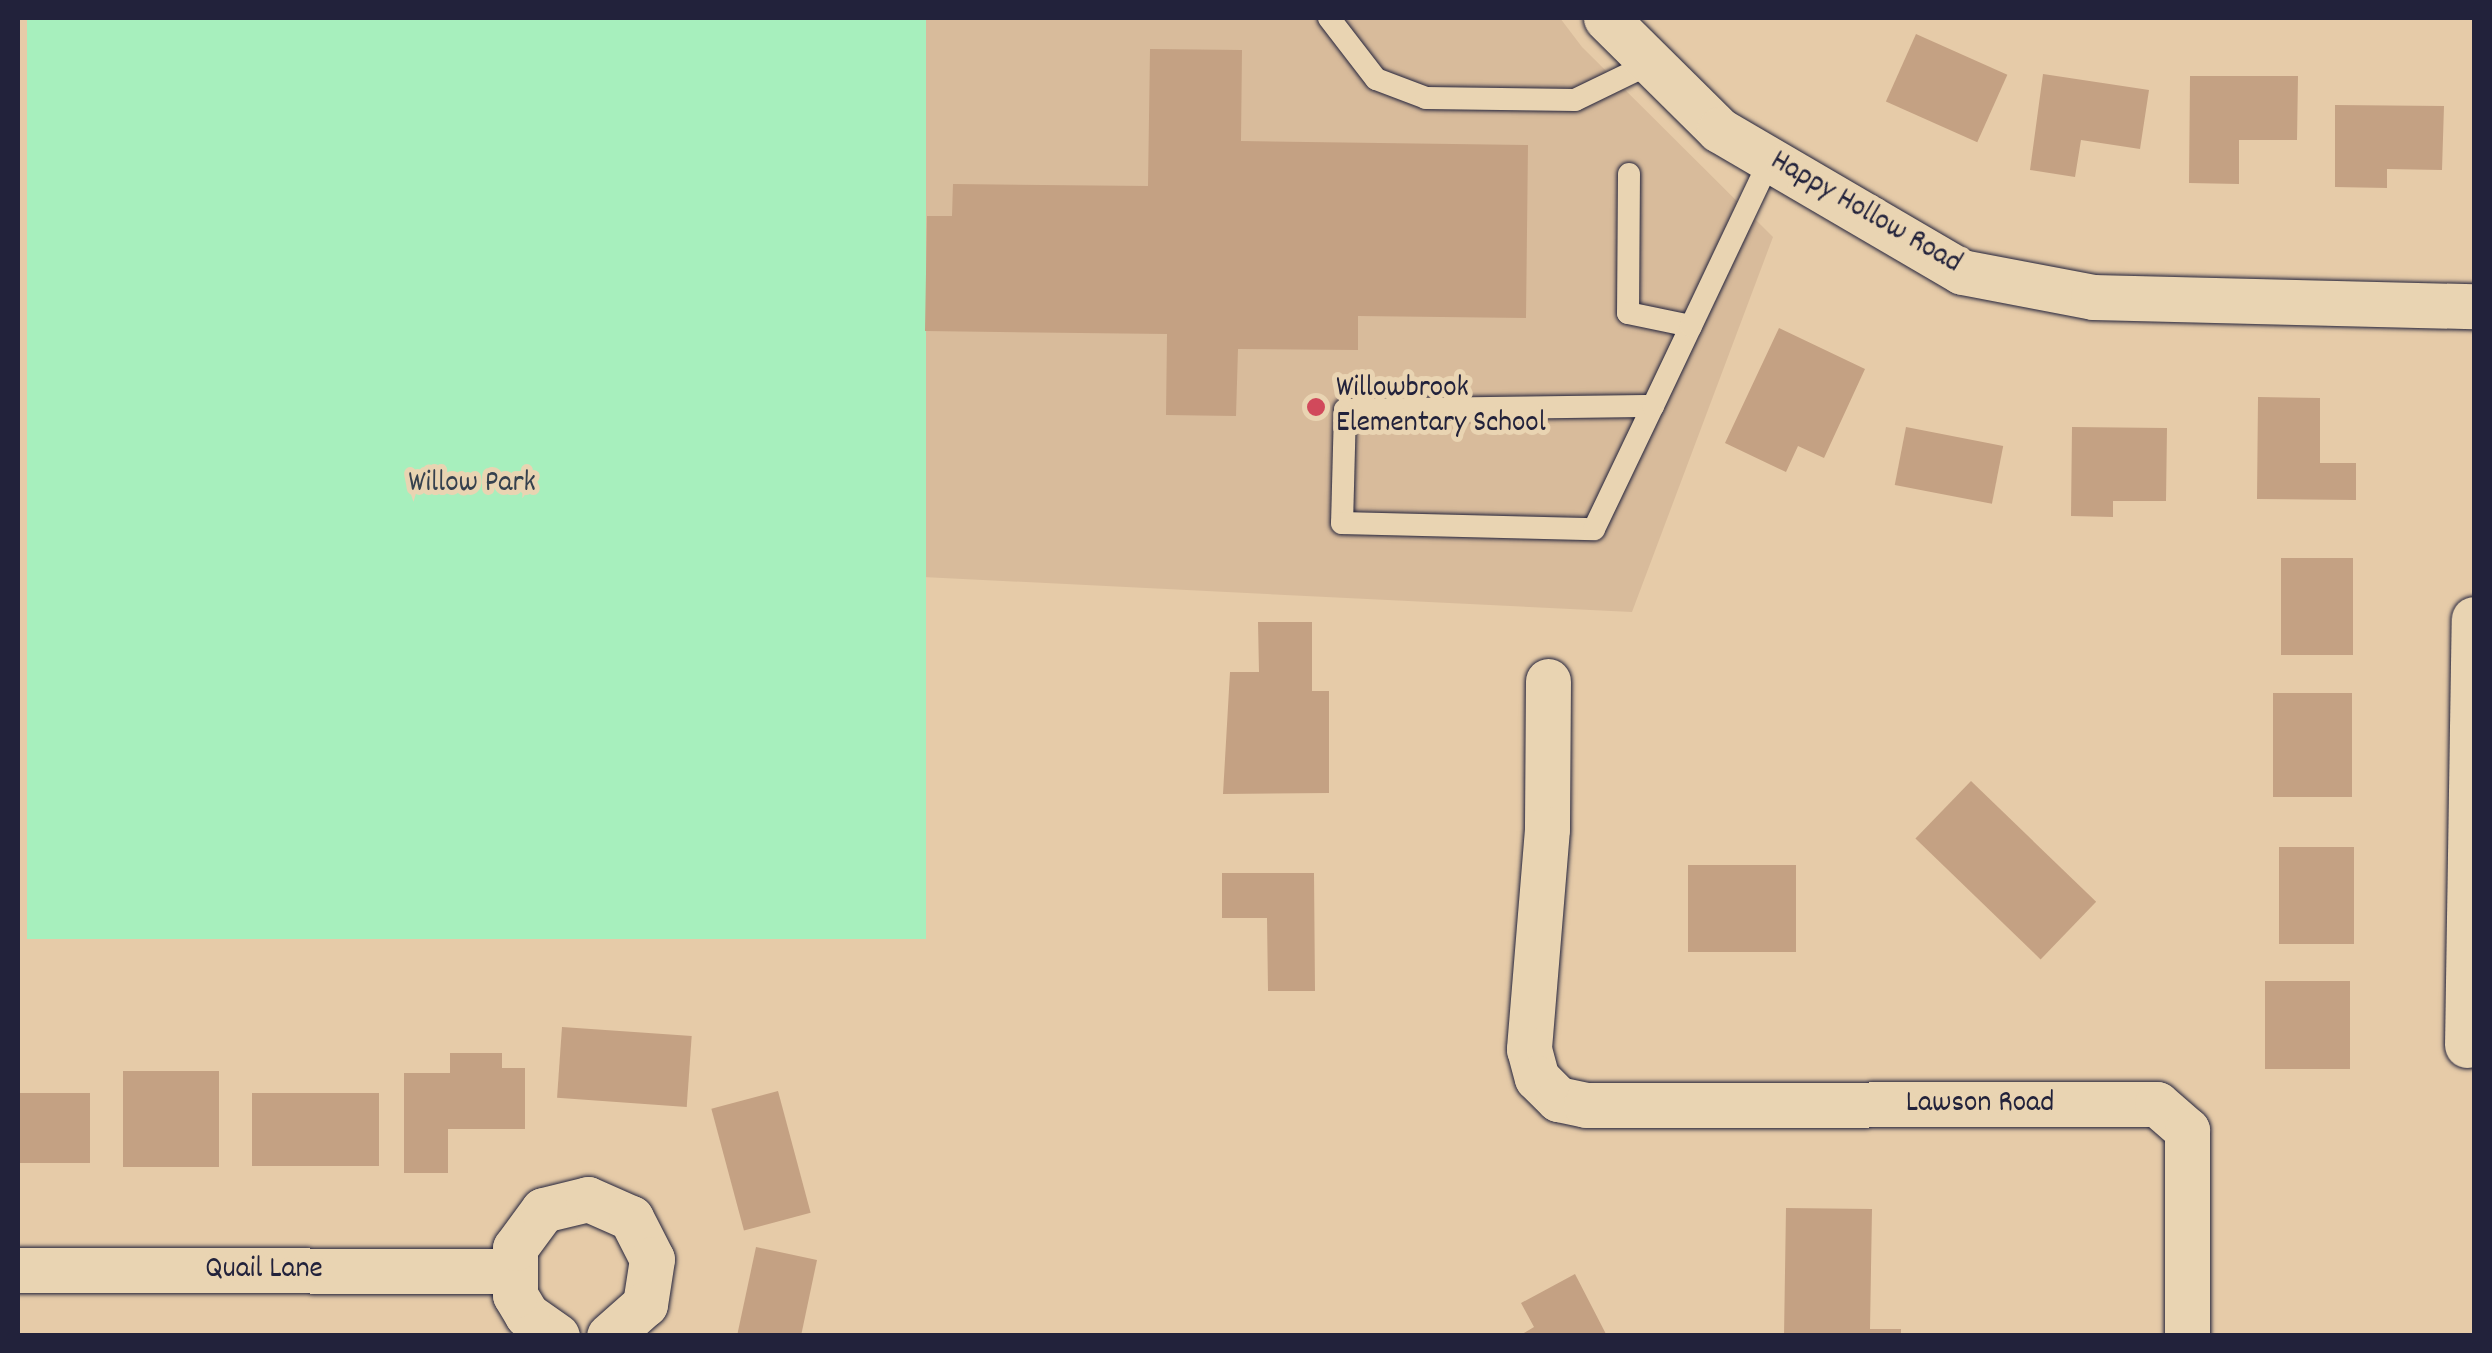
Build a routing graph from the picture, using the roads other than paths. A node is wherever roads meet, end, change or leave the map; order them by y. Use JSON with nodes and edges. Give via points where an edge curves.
{"nodes":[{"id":1,"x":1329,"y":18,"type":"edge"},
{"id":2,"x":1606,"y":18,"type":"edge"},
{"id":3,"x":1647,"y":65,"type":"junction"},
{"id":4,"x":1770,"y":160,"type":"junction"},
{"id":5,"x":1629,"y":174,"type":"dead end"},
{"id":6,"x":2474,"y":306,"type":"edge"},
{"id":7,"x":1691,"y":326,"type":"junction"},
{"id":8,"x":1653,"y":406,"type":"junction"},
{"id":9,"x":2474,"y":619,"type":"edge"},
{"id":10,"x":1548,"y":680,"type":"dead end"},
{"id":11,"x":2467,"y":1045,"type":"dead end"},
{"id":12,"x":18,"y":1270,"type":"edge"},
{"id":13,"x":511,"y":1272,"type":"junction"},
{"id":14,"x":556,"y":1336,"type":"edge"},
{"id":15,"x":609,"y":1336,"type":"edge"},
{"id":16,"x":2186,"y":1336,"type":"edge"}],
"edges":[{"from":1,"to":3,"type":"lane","via":[[1376,79],[1426,98],[1576,100]]},
{"from":2,"to":3,"type":"street","name":"Happy Hollow Road"},
{"from":3,"to":4,"type":"street","name":"Happy Hollow Road","via":[[1719,130]]},
{"from":4,"to":6,"type":"street","name":"Happy Hollow Road","via":[[1962,272],[2093,298]]},
{"from":4,"to":7,"type":"lane"},
{"from":5,"to":7,"type":"lane","via":[[1628,313]]},
{"from":7,"to":8,"type":"lane"},
{"from":8,"to":8,"type":"lane","via":[[1594,529],[1342,523],[1345,410]]},
{"from":9,"to":11,"type":"street"},
{"from":10,"to":16,"type":"street","name":"Lawson Road","via":[[1547,829],[1529,1049],[1537,1078],[1558,1099],[1586,1105],[2157,1104],[2187,1130]]},
{"from":12,"to":13,"type":"street","name":"Quail Lane"},
{"from":13,"to":14,"type":"street","via":[[527,1315]]},
{"from":13,"to":15,"type":"street","via":[[520,1237],[542,1210],[576,1200],[612,1205],[646,1237],[652,1282],[630,1322]]}]}
